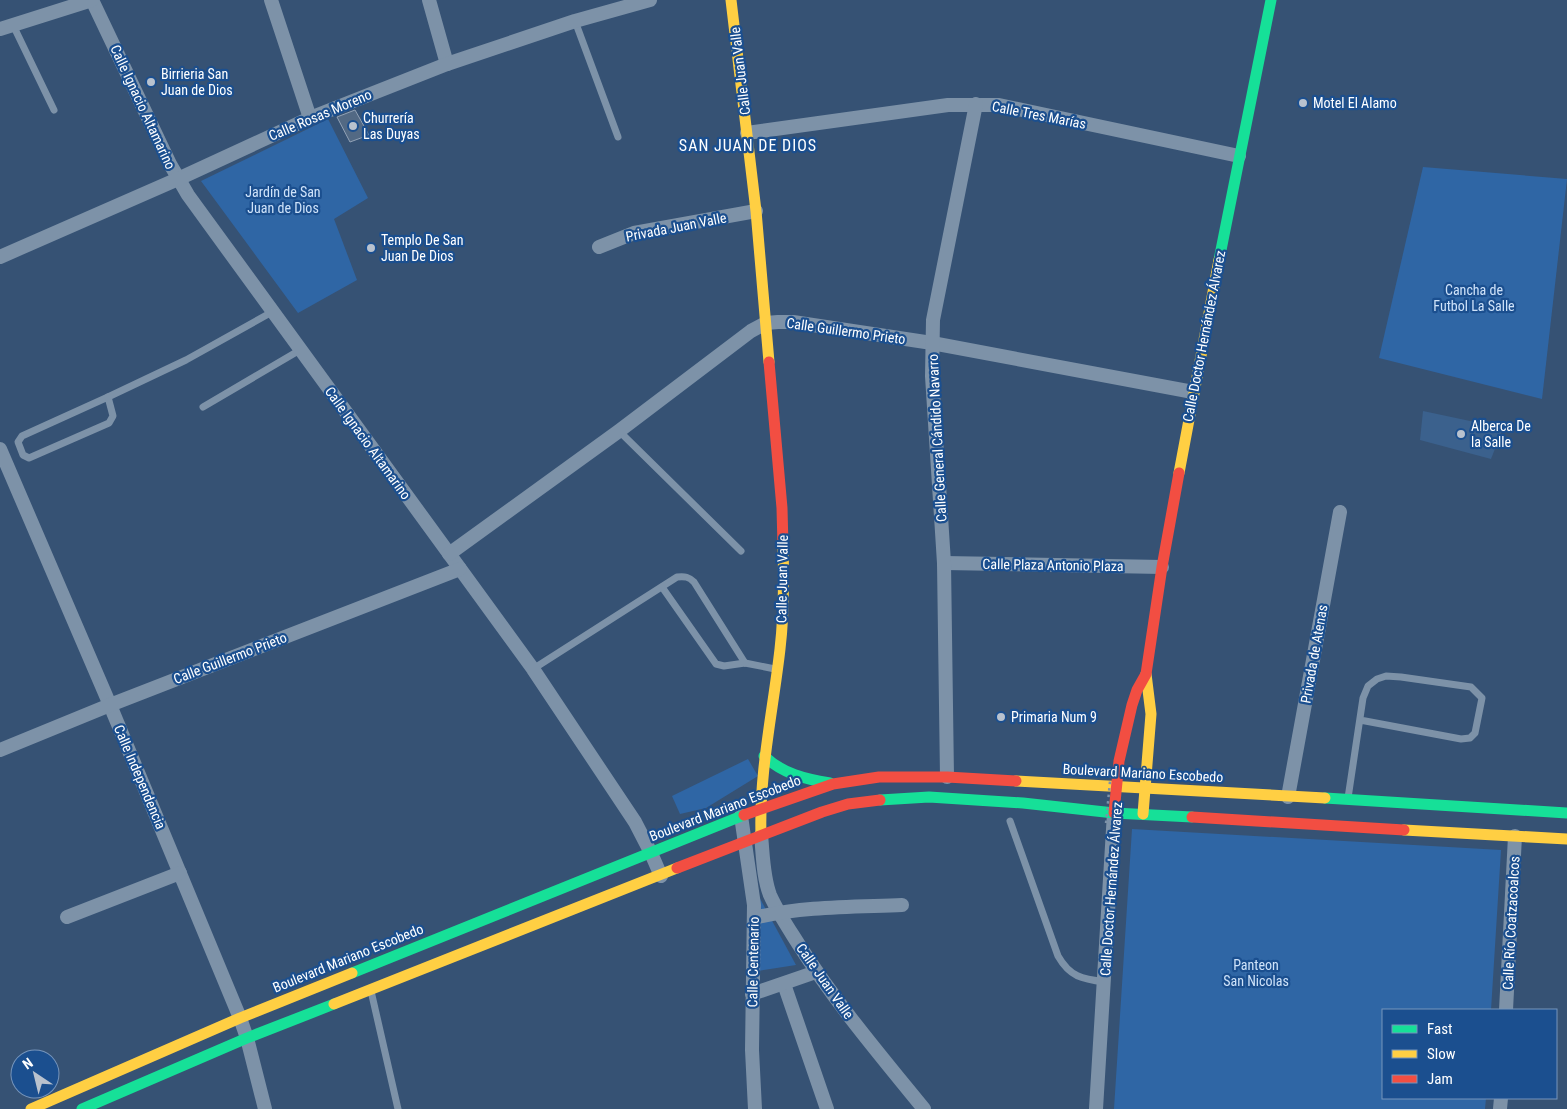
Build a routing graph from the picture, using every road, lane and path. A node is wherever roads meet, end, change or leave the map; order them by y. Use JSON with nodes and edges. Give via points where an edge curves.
{"nodes":[{"id":1,"x":92,"y":0,"type":"edge"},
{"id":2,"x":271,"y":0,"type":"edge"},
{"id":3,"x":429,"y":0,"type":"edge"},
{"id":4,"x":650,"y":0,"type":"edge"},
{"id":5,"x":731,"y":0,"type":"edge"},
{"id":6,"x":1271,"y":0,"type":"edge"},
{"id":7,"x":575,"y":21,"type":"junction"},
{"id":8,"x":6,"y":27,"type":"edge"},
{"id":9,"x":447,"y":64,"type":"junction"},
{"id":10,"x":976,"y":104,"type":"junction"},
{"id":11,"x":54,"y":110,"type":"dead end"},
{"id":12,"x":310,"y":118,"type":"junction"},
{"id":13,"x":747,"y":133,"type":"junction"},
{"id":14,"x":618,"y":137,"type":"dead end"},
{"id":15,"x":1239,"y":156,"type":"junction"},
{"id":16,"x":178,"y":179,"type":"junction"},
{"id":17,"x":756,"y":211,"type":"junction"},
{"id":18,"x":599,"y":247,"type":"dead end"},
{"id":19,"x":0,"y":257,"type":"edge"},
{"id":20,"x":272,"y":312,"type":"junction"},
{"id":21,"x":766,"y":323,"type":"junction"},
{"id":22,"x":932,"y":343,"type":"junction"},
{"id":23,"x":300,"y":350,"type":"junction"},
{"id":24,"x":1193,"y":392,"type":"junction"},
{"id":25,"x":108,"y":397,"type":"junction"},
{"id":26,"x":203,"y":407,"type":"dead end"},
{"id":27,"x":619,"y":431,"type":"junction"},
{"id":28,"x":0,"y":449,"type":"edge"},
{"id":29,"x":1340,"y":512,"type":"dead end"},
{"id":30,"x":741,"y":551,"type":"dead end"},
{"id":31,"x":449,"y":554,"type":"junction"},
{"id":32,"x":944,"y":563,"type":"junction"},
{"id":33,"x":1162,"y":567,"type":"junction"},
{"id":34,"x":460,"y":569,"type":"junction"},
{"id":35,"x":662,"y":586,"type":"junction"},
{"id":36,"x":745,"y":663,"type":"junction"},
{"id":37,"x":533,"y":669,"type":"junction"},
{"id":38,"x":777,"y":669,"type":"junction"},
{"id":39,"x":1146,"y":674,"type":"junction"},
{"id":40,"x":110,"y":705,"type":"junction"},
{"id":41,"x":1360,"y":720,"type":"junction"},
{"id":42,"x":0,"y":750,"type":"edge"},
{"id":43,"x":764,"y":756,"type":"junction"},
{"id":44,"x":1111,"y":771,"type":"dead end"},
{"id":45,"x":947,"y":777,"type":"junction"},
{"id":46,"x":833,"y":784,"type":"junction"},
{"id":47,"x":1118,"y":786,"type":"junction"},
{"id":48,"x":1145,"y":787,"type":"junction"},
{"id":49,"x":1288,"y":797,"type":"junction"},
{"id":50,"x":1348,"y":800,"type":"junction"},
{"id":51,"x":760,"y":808,"type":"junction"},
{"id":52,"x":1567,"y":813,"type":"edge"},
{"id":53,"x":1143,"y":814,"type":"junction"},
{"id":54,"x":741,"y":816,"type":"junction"},
{"id":55,"x":1110,"y":818,"type":"junction"},
{"id":56,"x":1010,"y":821,"type":"dead end"},
{"id":57,"x":761,"y":835,"type":"junction"},
{"id":58,"x":1516,"y":836,"type":"junction"},
{"id":59,"x":1567,"y":839,"type":"edge"},
{"id":60,"x":744,"y":842,"type":"junction"},
{"id":61,"x":651,"y":853,"type":"junction"},
{"id":62,"x":180,"y":873,"type":"junction"},
{"id":63,"x":661,"y":876,"type":"junction"},
{"id":64,"x":902,"y":905,"type":"dead end"},
{"id":65,"x":779,"y":912,"type":"junction"},
{"id":66,"x":67,"y":916,"type":"dead end"},
{"id":67,"x":754,"y":918,"type":"junction"},
{"id":68,"x":816,"y":972,"type":"junction"},
{"id":69,"x":1105,"y":982,"type":"junction"},
{"id":70,"x":784,"y":984,"type":"junction"},
{"id":71,"x":371,"y":990,"type":"junction"},
{"id":72,"x":752,"y":994,"type":"junction"},
{"id":73,"x":1506,"y":1009,"type":"edge"},
{"id":74,"x":240,"y":1018,"type":"junction"},
{"id":75,"x":247,"y":1038,"type":"junction"},
{"id":76,"x":111,"y":1103,"type":"edge"},
{"id":77,"x":31,"y":1109,"type":"edge"},
{"id":78,"x":82,"y":1109,"type":"edge"},
{"id":79,"x":265,"y":1109,"type":"edge"},
{"id":80,"x":398,"y":1109,"type":"edge"},
{"id":81,"x":754,"y":1109,"type":"edge"},
{"id":82,"x":827,"y":1109,"type":"edge"},
{"id":83,"x":924,"y":1109,"type":"edge"},
{"id":84,"x":1096,"y":1109,"type":"edge"}],
"edges":[{"from":1,"to":8,"type":"street"},
{"from":1,"to":16,"type":"street","name":"Calle Ignacio Altamarino"},
{"from":2,"to":12,"type":"street"},
{"from":3,"to":9,"type":"street"},
{"from":4,"to":7,"type":"street","name":"Calle Rosas Moreno"},
{"from":5,"to":13,"type":"main road","name":"Calle Juan Valle"},
{"from":6,"to":15,"type":"main road","name":"Calle Doctor Hernández Álvarez"},
{"from":7,"to":9,"type":"street","name":"Calle Rosas Moreno"},
{"from":7,"to":14,"type":"lane"},
{"from":8,"to":11,"type":"lane"},
{"from":9,"to":12,"type":"street","name":"Calle Rosas Moreno"},
{"from":10,"to":13,"type":"street","name":"Calle Tres Marías","via":[[948,105]]},
{"from":10,"to":15,"type":"street","name":"Calle Tres Marías","via":[[999,105]]},
{"from":10,"to":22,"type":"street","name":"Calle General Cándido Navarro"},
{"from":12,"to":16,"type":"street","name":"Calle Rosas Moreno"},
{"from":13,"to":17,"type":"main road","name":"Calle Juan Valle"},
{"from":15,"to":24,"type":"main road","name":"Calle Doctor Hernández Álvarez"},
{"from":16,"to":19,"type":"street","name":"Calle Rosas Moreno"},
{"from":16,"to":20,"type":"street","name":"Calle Ignacio Altamarino"},
{"from":17,"to":18,"type":"street","name":"Privada Juan Valle","via":[[634,233]]},
{"from":17,"to":21,"type":"main road","name":"Calle Juan Valle"},
{"from":20,"to":23,"type":"street","name":"Calle Ignacio Altamarino"},
{"from":20,"to":25,"type":"lane","via":[[186,360]]},
{"from":21,"to":22,"type":"street","name":"Calle Guillermo Prieto","via":[[793,322]]},
{"from":21,"to":27,"type":"street","name":"Calle Guillermo Prieto","via":[[730,346]]},
{"from":21,"to":38,"type":"main road","name":"Calle Juan Valle","via":[[782,508],[784,582]]},
{"from":22,"to":24,"type":"street","name":"Calle Guillermo Prieto"},
{"from":22,"to":32,"type":"street","name":"Calle General Cándido Navarro"},
{"from":23,"to":26,"type":"lane"},
{"from":23,"to":31,"type":"street","name":"Calle Ignacio Altamarino"},
{"from":24,"to":33,"type":"main road","name":"Calle Doctor Hernández Álvarez"},
{"from":25,"to":25,"type":"lane","via":[[22,436],[18,442],[24,455],[29,458],[109,423],[113,416]]},
{"from":27,"to":30,"type":"lane"},
{"from":27,"to":31,"type":"street","name":"Calle Guillermo Prieto"},
{"from":28,"to":40,"type":"street","name":"Calle Independencia"},
{"from":29,"to":49,"type":"street","name":"Privada de Atenas"},
{"from":31,"to":34,"type":"street","name":"Calle Ignacio Altamarino"},
{"from":32,"to":33,"type":"street","name":"Calle Plaza Antonio Plaza"},
{"from":32,"to":45,"type":"street","name":"Calle General Cándido Navarro"},
{"from":33,"to":39,"type":"main road","name":"Calle Doctor Hernández Álvarez"},
{"from":34,"to":37,"type":"street","name":"Calle Ignacio Altamarino"},
{"from":34,"to":40,"type":"street","name":"Calle Guillermo Prieto"},
{"from":35,"to":36,"type":"lane","via":[[716,664]]},
{"from":35,"to":36,"type":"lane","via":[[677,577],[689,577]]},
{"from":35,"to":37,"type":"lane"},
{"from":36,"to":38,"type":"lane"},
{"from":37,"to":61,"type":"street","name":"Calle Ignacio Altamarino","via":[[635,822]]},
{"from":38,"to":43,"type":"main road","name":"Calle Juan Valle"},
{"from":39,"to":47,"type":"main road","name":"Calle Doctor Hernández Álvarez","via":[[1137,690],[1128,720],[1119,761]]},
{"from":39,"to":48,"type":"main road","name":"Calle Doctor Hernández Álvarez","via":[[1151,714]]},
{"from":40,"to":42,"type":"street","name":"Calle Guillermo Prieto"},
{"from":40,"to":62,"type":"street","name":"Calle Independencia"},
{"from":41,"to":41,"type":"lane","via":[[1368,686],[1386,676],[1471,687],[1482,698],[1475,733],[1470,738]]},
{"from":41,"to":50,"type":"lane"},
{"from":43,"to":46,"type":"main road","via":[[786,773]]},
{"from":43,"to":51,"type":"main road","name":"Calle Juan Valle"},
{"from":44,"to":55,"type":"path","bridge":true},
{"from":45,"to":46,"type":"main road","name":"Boulevard Mariano Escobedo","via":[[879,777]]},
{"from":45,"to":47,"type":"main road","name":"Boulevard Mariano Escobedo"},
{"from":46,"to":51,"type":"main road","name":"Boulevard Mariano Escobedo"},
{"from":47,"to":48,"type":"main road","name":"Boulevard Mariano Escobedo"},
{"from":47,"to":55,"type":"main road","name":"Calle Doctor Hernández Álvarez"},
{"from":48,"to":49,"type":"main road","name":"Boulevard Mariano Escobedo"},
{"from":48,"to":53,"type":"main road","name":"Calle Doctor Hernández Álvarez"},
{"from":49,"to":50,"type":"main road","name":"Boulevard Mariano Escobedo"},
{"from":50,"to":52,"type":"main road","name":"Boulevard Mariano Escobedo"},
{"from":51,"to":54,"type":"main road","name":"Boulevard Mariano Escobedo"},
{"from":51,"to":57,"type":"main road","name":"Calle Juan Valle"},
{"from":53,"to":55,"type":"main road"},
{"from":53,"to":58,"type":"main road"},
{"from":54,"to":60,"type":"street","name":"Calle Centenario"},
{"from":54,"to":61,"type":"main road","name":"Boulevard Mariano Escobedo"},
{"from":55,"to":57,"type":"main road","via":[[1024,803],[903,798],[848,804]]},
{"from":55,"to":69,"type":"street","name":"Calle Doctor Hernández Álvarez"},
{"from":56,"to":69,"type":"lane","via":[[1065,968],[1082,979]]},
{"from":57,"to":60,"type":"main road"},
{"from":57,"to":65,"type":"street","name":"Calle Juan Valle","via":[[764,871]]},
{"from":58,"to":59,"type":"main road"},
{"from":58,"to":73,"type":"street","name":"Calle Río Coatzacoalcos"},
{"from":60,"to":63,"type":"main road"},
{"from":60,"to":67,"type":"street","name":"Calle Centenario"},
{"from":61,"to":63,"type":"street","name":"Calle Ignacio Altamarino"},
{"from":61,"to":74,"type":"main road","name":"Boulevard Mariano Escobedo"},
{"from":62,"to":66,"type":"street"},
{"from":62,"to":74,"type":"street","name":"Calle Independencia"},
{"from":63,"to":71,"type":"main road"},
{"from":64,"to":65,"type":"street"},
{"from":65,"to":67,"type":"street"},
{"from":65,"to":68,"type":"street","name":"Calle Juan Valle"},
{"from":67,"to":72,"type":"street","name":"Calle Centenario"},
{"from":68,"to":70,"type":"street"},
{"from":68,"to":83,"type":"street","name":"Calle Juan Valle"},
{"from":69,"to":84,"type":"street","name":"Calle Doctor Hernández Álvarez"},
{"from":70,"to":72,"type":"street"},
{"from":70,"to":82,"type":"street"},
{"from":71,"to":75,"type":"main road"},
{"from":71,"to":80,"type":"lane"},
{"from":72,"to":81,"type":"street","name":"Calle Centenario"},
{"from":74,"to":75,"type":"street","name":"Calle Independencia"},
{"from":74,"to":77,"type":"main road","name":"Boulevard Mariano Escobedo"},
{"from":75,"to":76,"type":"main road"},
{"from":75,"to":79,"type":"street","name":"Calle Independencia"},
{"from":76,"to":78,"type":"main road"}]}
